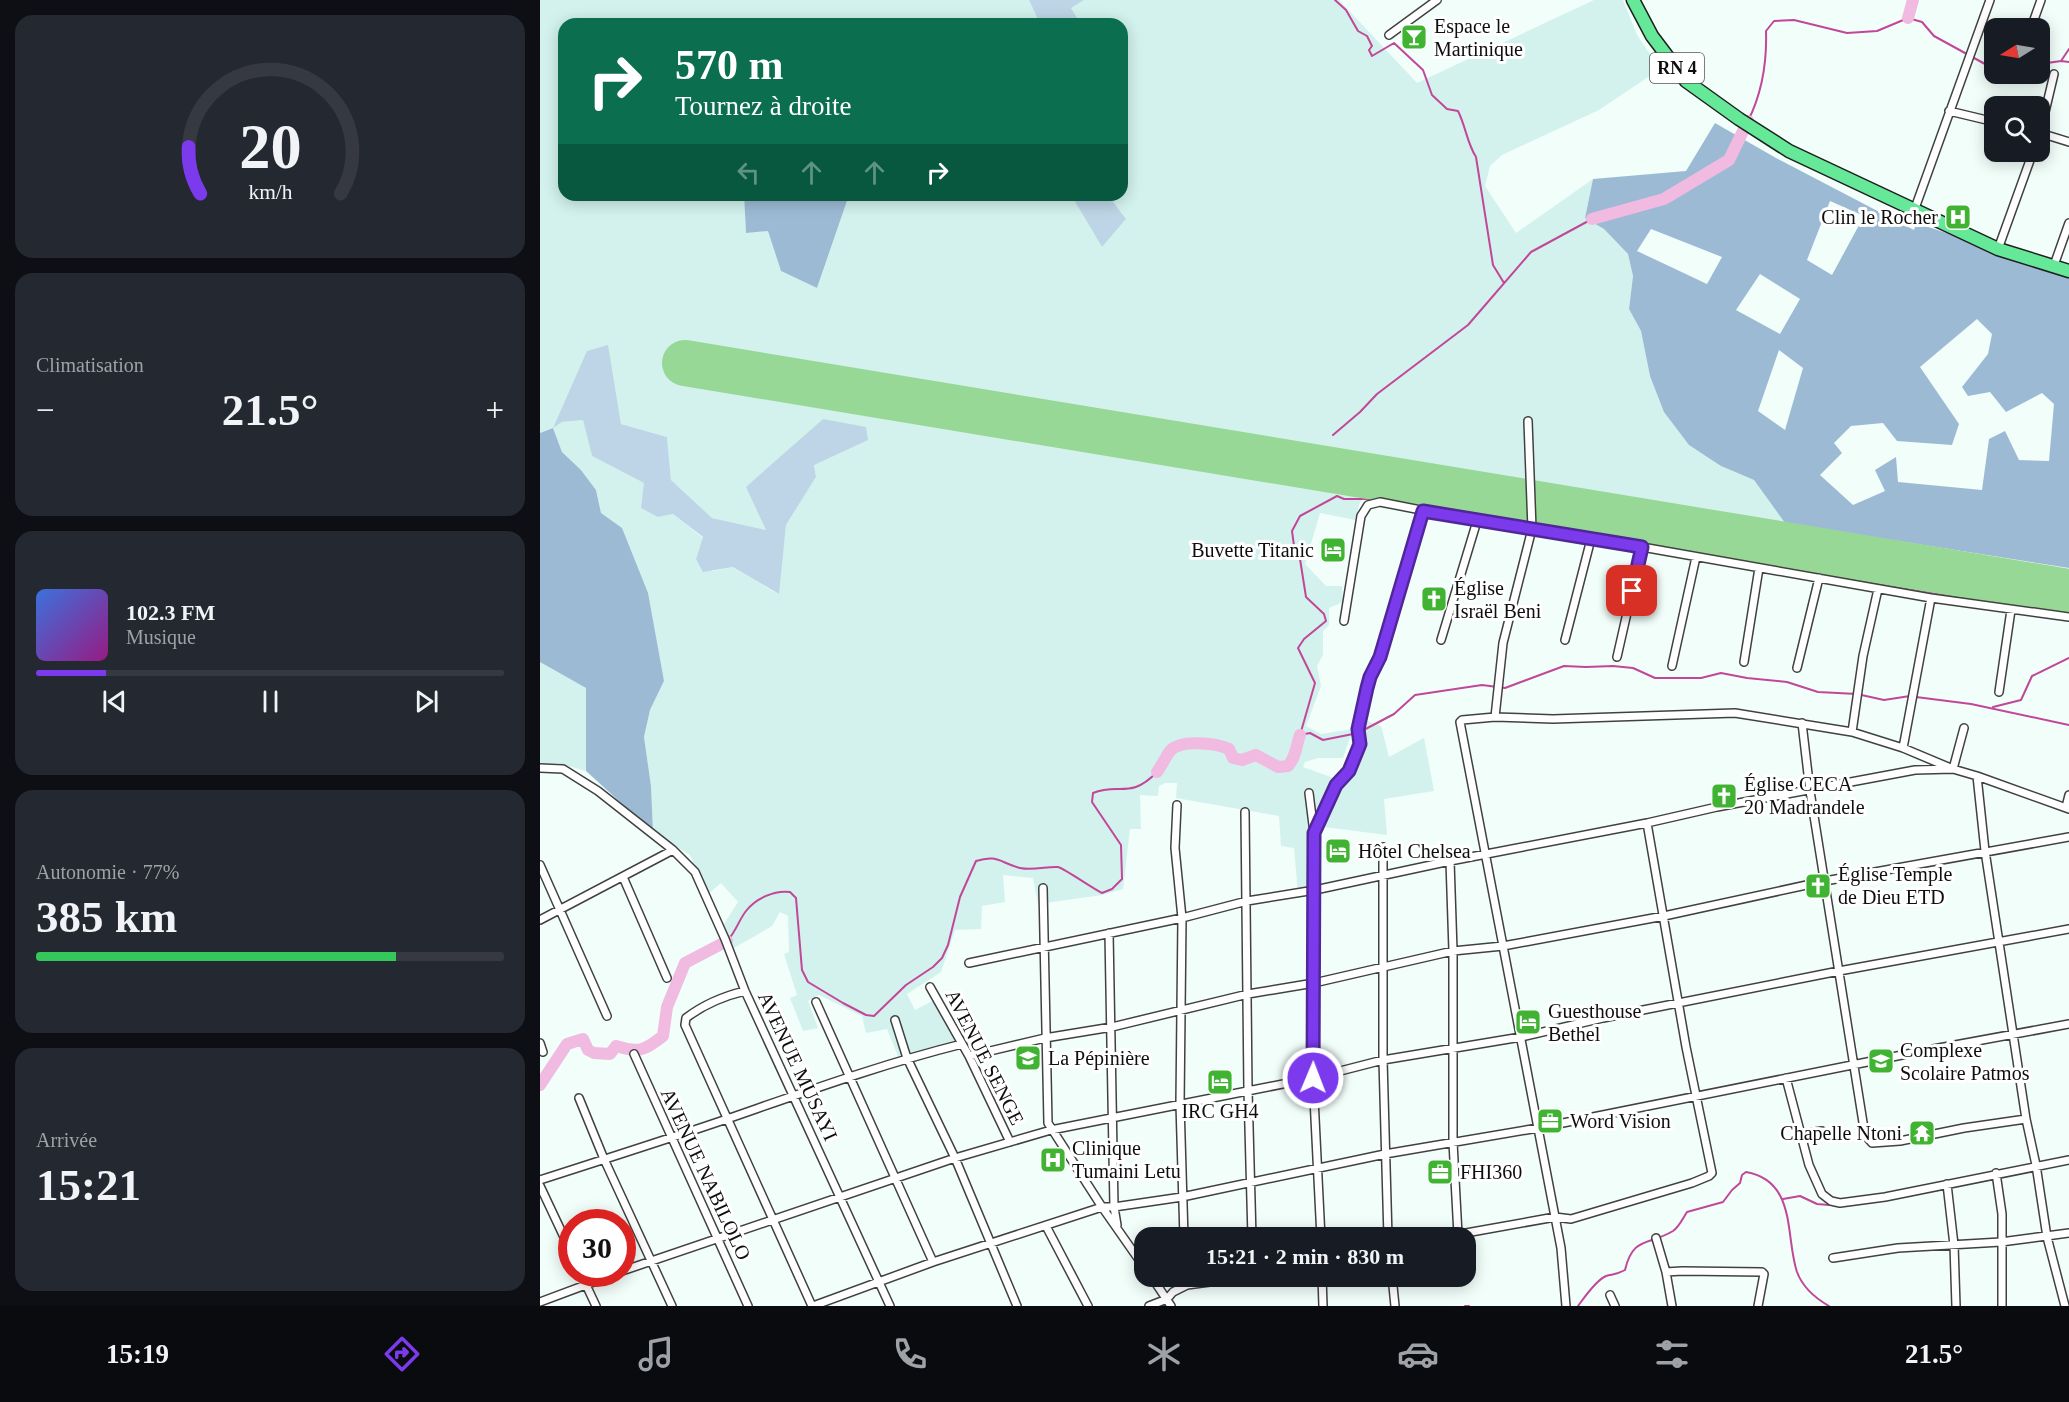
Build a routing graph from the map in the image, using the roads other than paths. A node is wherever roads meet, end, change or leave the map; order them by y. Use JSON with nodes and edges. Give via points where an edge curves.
{"nodes":[{"id":1,"x":1437,"y":0,"type":"edge"},
{"id":2,"x":1633,"y":0,"type":"edge"},
{"id":3,"x":1990,"y":0,"type":"edge"},
{"id":4,"x":2041,"y":0,"type":"edge"},
{"id":5,"x":2035,"y":18,"type":"edge"},
{"id":6,"x":1389,"y":35,"type":"dead end"},
{"id":7,"x":2054,"y":74,"type":"dead end"},
{"id":8,"x":2049,"y":96,"type":"edge"},
{"id":9,"x":1949,"y":111,"type":"junction"},
{"id":10,"x":1984,"y":119,"type":"edge"},
{"id":11,"x":2050,"y":136,"type":"edge"},
{"id":12,"x":2069,"y":142,"type":"edge"},
{"id":13,"x":2029,"y":162,"type":"edge"},
{"id":14,"x":1914,"y":211,"type":"junction"},
{"id":15,"x":2069,"y":223,"type":"edge"},
{"id":16,"x":1998,"y":249,"type":"junction"},
{"id":17,"x":2053,"y":268,"type":"junction"},
{"id":18,"x":2069,"y":271,"type":"edge"},
{"id":19,"x":1528,"y":421,"type":"dead end"},
{"id":20,"x":1423,"y":511,"type":"junction"},
{"id":21,"x":1477,"y":521,"type":"junction"},
{"id":22,"x":1532,"y":529,"type":"junction"},
{"id":23,"x":1591,"y":539,"type":"junction"},
{"id":24,"x":1642,"y":547,"type":"junction"},
{"id":25,"x":1696,"y":558,"type":"junction"},
{"id":26,"x":1760,"y":568,"type":"junction"},
{"id":27,"x":1819,"y":578,"type":"junction"},
{"id":28,"x":1878,"y":589,"type":"junction"},
{"id":29,"x":1931,"y":598,"type":"junction"},
{"id":30,"x":2011,"y":610,"type":"junction"},
{"id":31,"x":2069,"y":617,"type":"edge"},
{"id":32,"x":1344,"y":621,"type":"dead end"},
{"id":33,"x":1442,"y":640,"type":"dead end"},
{"id":34,"x":1565,"y":640,"type":"dead end"},
{"id":35,"x":1617,"y":657,"type":"dead end"},
{"id":36,"x":1744,"y":662,"type":"dead end"},
{"id":37,"x":1672,"y":666,"type":"dead end"},
{"id":38,"x":1797,"y":668,"type":"dead end"},
{"id":39,"x":1999,"y":692,"type":"dead end"},
{"id":40,"x":1495,"y":717,"type":"junction"},
{"id":41,"x":1802,"y":723,"type":"junction"},
{"id":42,"x":1964,"y":728,"type":"dead end"},
{"id":43,"x":1852,"y":732,"type":"junction"},
{"id":44,"x":1903,"y":748,"type":"junction"},
{"id":45,"x":540,"y":768,"type":"edge"},
{"id":46,"x":1953,"y":769,"type":"junction"},
{"id":47,"x":1977,"y":776,"type":"junction"},
{"id":48,"x":1810,"y":791,"type":"junction"},
{"id":49,"x":1309,"y":793,"type":"dead end"},
{"id":50,"x":2069,"y":795,"type":"edge"},
{"id":51,"x":1178,"y":805,"type":"dead end"},
{"id":52,"x":2067,"y":808,"type":"edge"},
{"id":53,"x":1245,"y":812,"type":"dead end"},
{"id":54,"x":1647,"y":823,"type":"junction"},
{"id":55,"x":1314,"y":833,"type":"junction"},
{"id":56,"x":2069,"y":837,"type":"edge"},
{"id":57,"x":1383,"y":847,"type":"dead end"},
{"id":58,"x":673,"y":850,"type":"junction"},
{"id":59,"x":1984,"y":851,"type":"junction"},
{"id":60,"x":1484,"y":854,"type":"junction"},
{"id":61,"x":1450,"y":861,"type":"junction"},
{"id":62,"x":540,"y":865,"type":"edge"},
{"id":63,"x":1382,"y":876,"type":"junction"},
{"id":64,"x":623,"y":877,"type":"junction"},
{"id":65,"x":1825,"y":881,"type":"junction"},
{"id":66,"x":1043,"y":888,"type":"dead end"},
{"id":67,"x":1315,"y":890,"type":"junction"},
{"id":68,"x":1247,"y":901,"type":"junction"},
{"id":69,"x":560,"y":910,"type":"junction"},
{"id":70,"x":1664,"y":916,"type":"junction"},
{"id":71,"x":1182,"y":918,"type":"junction"},
{"id":72,"x":540,"y":920,"type":"edge"},
{"id":73,"x":2069,"y":929,"type":"edge"},
{"id":74,"x":1109,"y":933,"type":"junction"},
{"id":75,"x":1998,"y":942,"type":"junction"},
{"id":76,"x":1503,"y":946,"type":"junction"},
{"id":77,"x":1045,"y":947,"type":"junction"},
{"id":78,"x":1453,"y":951,"type":"junction"},
{"id":79,"x":969,"y":963,"type":"dead end"},
{"id":80,"x":1383,"y":968,"type":"junction"},
{"id":81,"x":1839,"y":971,"type":"junction"},
{"id":82,"x":667,"y":978,"type":"dead end"},
{"id":83,"x":1314,"y":983,"type":"junction"},
{"id":84,"x":930,"y":987,"type":"dead end"},
{"id":85,"x":745,"y":991,"type":"junction"},
{"id":86,"x":1248,"y":994,"type":"junction"},
{"id":87,"x":816,"y":1002,"type":"dead end"},
{"id":88,"x":1678,"y":1003,"type":"junction"},
{"id":89,"x":1180,"y":1010,"type":"junction"},
{"id":90,"x":608,"y":1016,"type":"dead end"},
{"id":91,"x":895,"y":1020,"type":"dead end"},
{"id":92,"x":2069,"y":1024,"type":"edge"},
{"id":93,"x":1112,"y":1027,"type":"junction"},
{"id":94,"x":2012,"y":1034,"type":"junction"},
{"id":95,"x":1521,"y":1037,"type":"junction"},
{"id":96,"x":1045,"y":1038,"type":"junction"},
{"id":97,"x":540,"y":1043,"type":"edge"},
{"id":98,"x":962,"y":1044,"type":"junction"},
{"id":99,"x":1452,"y":1047,"type":"junction"},
{"id":100,"x":543,"y":1052,"type":"dead end"},
{"id":101,"x":634,"y":1054,"type":"dead end"},
{"id":102,"x":969,"y":1056,"type":"junction"},
{"id":103,"x":907,"y":1058,"type":"junction"},
{"id":104,"x":1383,"y":1060,"type":"junction"},
{"id":105,"x":1855,"y":1065,"type":"junction"},
{"id":106,"x":850,"y":1075,"type":"junction"},
{"id":107,"x":1313,"y":1078,"type":"junction"},
{"id":108,"x":1786,"y":1078,"type":"junction"},
{"id":109,"x":1248,"y":1090,"type":"junction"},
{"id":110,"x":793,"y":1095,"type":"junction"},
{"id":111,"x":579,"y":1098,"type":"dead end"},
{"id":112,"x":1696,"y":1098,"type":"junction"},
{"id":113,"x":1180,"y":1104,"type":"junction"},
{"id":114,"x":1113,"y":1118,"type":"junction"},
{"id":115,"x":727,"y":1119,"type":"junction"},
{"id":116,"x":2026,"y":1119,"type":"junction"},
{"id":117,"x":1538,"y":1128,"type":"junction"},
{"id":118,"x":1051,"y":1130,"type":"junction"},
{"id":119,"x":1822,"y":1131,"type":"dead end"},
{"id":120,"x":1801,"y":1134,"type":"junction"},
{"id":121,"x":670,"y":1137,"type":"junction"},
{"id":122,"x":1010,"y":1142,"type":"junction"},
{"id":123,"x":1453,"y":1142,"type":"junction"},
{"id":124,"x":1385,"y":1154,"type":"junction"},
{"id":125,"x":955,"y":1158,"type":"junction"},
{"id":126,"x":604,"y":1159,"type":"junction"},
{"id":127,"x":2069,"y":1160,"type":"edge"},
{"id":128,"x":2036,"y":1165,"type":"junction"},
{"id":129,"x":1318,"y":1169,"type":"junction"},
{"id":130,"x":1996,"y":1173,"type":"junction"},
{"id":131,"x":896,"y":1178,"type":"junction"},
{"id":132,"x":540,"y":1180,"type":"edge"},
{"id":133,"x":1250,"y":1182,"type":"junction"},
{"id":134,"x":1947,"y":1184,"type":"junction"},
{"id":135,"x":540,"y":1186,"type":"edge"},
{"id":136,"x":1182,"y":1197,"type":"junction"},
{"id":137,"x":841,"y":1198,"type":"junction"},
{"id":138,"x":1102,"y":1207,"type":"junction"},
{"id":139,"x":1114,"y":1208,"type":"junction"},
{"id":140,"x":1555,"y":1217,"type":"junction"},
{"id":141,"x":775,"y":1221,"type":"junction"},
{"id":142,"x":558,"y":1224,"type":"edge"},
{"id":143,"x":1046,"y":1226,"type":"junction"},
{"id":144,"x":1183,"y":1227,"type":"edge"},
{"id":145,"x":1252,"y":1227,"type":"edge"},
{"id":146,"x":1321,"y":1227,"type":"edge"},
{"id":147,"x":1388,"y":1227,"type":"edge"},
{"id":148,"x":1458,"y":1227,"type":"edge"},
{"id":149,"x":1117,"y":1228,"type":"junction"},
{"id":150,"x":1476,"y":1232,"type":"edge"},
{"id":151,"x":2069,"y":1233,"type":"edge"},
{"id":152,"x":2047,"y":1237,"type":"junction"},
{"id":153,"x":1656,"y":1238,"type":"dead end"},
{"id":154,"x":717,"y":1239,"type":"junction"},
{"id":155,"x":2001,"y":1242,"type":"junction"},
{"id":156,"x":991,"y":1244,"type":"junction"},
{"id":157,"x":1954,"y":1245,"type":"junction"},
{"id":158,"x":1134,"y":1253,"type":"edge"},
{"id":159,"x":1833,"y":1258,"type":"dead end"},
{"id":160,"x":651,"y":1262,"type":"junction"},
{"id":161,"x":933,"y":1262,"type":"junction"},
{"id":162,"x":636,"y":1267,"type":"edge"},
{"id":163,"x":1666,"y":1272,"type":"junction"},
{"id":164,"x":878,"y":1283,"type":"junction"},
{"id":165,"x":576,"y":1287,"type":"edge"},
{"id":166,"x":587,"y":1287,"type":"edge"},
{"id":167,"x":1158,"y":1287,"type":"edge"},
{"id":168,"x":1183,"y":1287,"type":"edge"},
{"id":169,"x":1322,"y":1287,"type":"edge"},
{"id":170,"x":1393,"y":1287,"type":"edge"},
{"id":171,"x":1610,"y":1296,"type":"dead end"},
{"id":172,"x":1169,"y":1303,"type":"edge"},
{"id":173,"x":540,"y":1304,"type":"edge"},
{"id":174,"x":596,"y":1306,"type":"edge"},
{"id":175,"x":672,"y":1306,"type":"edge"},
{"id":176,"x":748,"y":1306,"type":"edge"},
{"id":177,"x":812,"y":1306,"type":"edge"},
{"id":178,"x":890,"y":1306,"type":"edge"},
{"id":179,"x":1017,"y":1306,"type":"edge"},
{"id":180,"x":1088,"y":1306,"type":"edge"},
{"id":181,"x":1149,"y":1306,"type":"edge"},
{"id":182,"x":1323,"y":1306,"type":"edge"},
{"id":183,"x":1395,"y":1306,"type":"edge"},
{"id":184,"x":1566,"y":1306,"type":"edge"},
{"id":185,"x":1615,"y":1306,"type":"edge"},
{"id":186,"x":1672,"y":1306,"type":"edge"},
{"id":187,"x":1758,"y":1306,"type":"edge"},
{"id":188,"x":1956,"y":1306,"type":"edge"},
{"id":189,"x":2002,"y":1306,"type":"edge"},
{"id":190,"x":2065,"y":1306,"type":"edge"}],
"edges":[{"from":1,"to":6,"type":"street"},
{"from":2,"to":14,"type":"highway","number":"RN 4","via":[[1652,36],[1686,81],[1789,151]]},
{"from":3,"to":9,"type":"street"},
{"from":4,"to":5,"type":"street"},
{"from":7,"to":8,"type":"street"},
{"from":9,"to":10,"type":"street"},
{"from":9,"to":14,"type":"street"},
{"from":11,"to":12,"type":"street"},
{"from":13,"to":16,"type":"street"},
{"from":14,"to":16,"type":"highway"},
{"from":15,"to":17,"type":"street"},
{"from":16,"to":17,"type":"highway"},
{"from":17,"to":18,"type":"highway"},
{"from":19,"to":22,"type":"street"},
{"from":20,"to":21,"type":"street"},
{"from":20,"to":32,"type":"street","via":[[1380,502],[1364,510]]},
{"from":20,"to":55,"type":"street","via":[[1380,657],[1370,677],[1358,729],[1360,744]]},
{"from":21,"to":22,"type":"street"},
{"from":21,"to":33,"type":"street"},
{"from":22,"to":23,"type":"street"},
{"from":22,"to":40,"type":"street","via":[[1503,643]]},
{"from":23,"to":24,"type":"street"},
{"from":23,"to":34,"type":"street"},
{"from":24,"to":25,"type":"street"},
{"from":24,"to":35,"type":"street"},
{"from":25,"to":26,"type":"street"},
{"from":25,"to":37,"type":"street"},
{"from":26,"to":27,"type":"street"},
{"from":26,"to":36,"type":"street"},
{"from":27,"to":28,"type":"street"},
{"from":27,"to":38,"type":"street"},
{"from":28,"to":29,"type":"street"},
{"from":28,"to":43,"type":"street"},
{"from":29,"to":30,"type":"street"},
{"from":29,"to":44,"type":"street"},
{"from":30,"to":31,"type":"street"},
{"from":30,"to":39,"type":"street"},
{"from":40,"to":41,"type":"street","via":[[1734,713]]},
{"from":40,"to":60,"type":"street","via":[[1460,722]]},
{"from":41,"to":43,"type":"street"},
{"from":41,"to":48,"type":"street"},
{"from":42,"to":46,"type":"street"},
{"from":43,"to":44,"type":"street"},
{"from":44,"to":46,"type":"street"},
{"from":45,"to":58,"type":"street","name":"AVENUE MUSAYI","via":[[563,769],[598,791]]},
{"from":46,"to":47,"type":"street"},
{"from":46,"to":48,"type":"street","via":[[1915,770]]},
{"from":47,"to":52,"type":"street"},
{"from":47,"to":59,"type":"street"},
{"from":48,"to":54,"type":"street"},
{"from":48,"to":65,"type":"street"},
{"from":49,"to":55,"type":"street"},
{"from":50,"to":52,"type":"street"},
{"from":51,"to":71,"type":"street","via":[[1175,848]]},
{"from":53,"to":68,"type":"street"},
{"from":54,"to":60,"type":"street"},
{"from":54,"to":70,"type":"street"},
{"from":55,"to":67,"type":"street"},
{"from":56,"to":59,"type":"street"},
{"from":57,"to":63,"type":"street"},
{"from":58,"to":64,"type":"street"},
{"from":58,"to":85,"type":"street","name":"AVENUE MUSAYI","via":[[695,872]]},
{"from":59,"to":65,"type":"street"},
{"from":59,"to":75,"type":"street"},
{"from":60,"to":61,"type":"street"},
{"from":60,"to":76,"type":"street"},
{"from":61,"to":63,"type":"street"},
{"from":61,"to":78,"type":"street"},
{"from":62,"to":69,"type":"street"},
{"from":63,"to":67,"type":"street"},
{"from":63,"to":80,"type":"street"},
{"from":64,"to":69,"type":"street"},
{"from":64,"to":82,"type":"street"},
{"from":65,"to":70,"type":"street"},
{"from":65,"to":81,"type":"street"},
{"from":66,"to":77,"type":"street"},
{"from":67,"to":68,"type":"street"},
{"from":67,"to":83,"type":"street"},
{"from":68,"to":71,"type":"street"},
{"from":68,"to":86,"type":"street"},
{"from":69,"to":72,"type":"street"},
{"from":69,"to":90,"type":"street"},
{"from":70,"to":76,"type":"street"},
{"from":70,"to":88,"type":"street"},
{"from":71,"to":74,"type":"street"},
{"from":71,"to":89,"type":"street"},
{"from":73,"to":75,"type":"street"},
{"from":74,"to":77,"type":"street"},
{"from":74,"to":93,"type":"street"},
{"from":75,"to":81,"type":"street"},
{"from":75,"to":94,"type":"street"},
{"from":76,"to":78,"type":"street"},
{"from":76,"to":95,"type":"street"},
{"from":77,"to":79,"type":"street"},
{"from":77,"to":96,"type":"street"},
{"from":78,"to":80,"type":"street"},
{"from":78,"to":99,"type":"street"},
{"from":80,"to":83,"type":"street"},
{"from":80,"to":104,"type":"street"},
{"from":81,"to":88,"type":"street"},
{"from":81,"to":105,"type":"street"},
{"from":83,"to":86,"type":"street"},
{"from":83,"to":107,"type":"street"},
{"from":84,"to":98,"type":"street","name":"AVENUE SENGE"},
{"from":85,"to":110,"type":"street","name":"AVENUE MUSAYI"},
{"from":85,"to":115,"type":"street","via":[[730,994],[686,1018]]},
{"from":86,"to":89,"type":"street"},
{"from":86,"to":109,"type":"street"},
{"from":87,"to":106,"type":"street"},
{"from":88,"to":95,"type":"street"},
{"from":88,"to":112,"type":"street"},
{"from":89,"to":93,"type":"street"},
{"from":89,"to":113,"type":"street"},
{"from":91,"to":103,"type":"street"},
{"from":92,"to":94,"type":"street"},
{"from":93,"to":96,"type":"street"},
{"from":93,"to":114,"type":"street"},
{"from":94,"to":105,"type":"street"},
{"from":94,"to":116,"type":"street"},
{"from":95,"to":99,"type":"street"},
{"from":95,"to":117,"type":"street"},
{"from":96,"to":102,"type":"street"},
{"from":96,"to":118,"type":"street"},
{"from":97,"to":100,"type":"street"},
{"from":98,"to":102,"type":"street","name":"AVENUE SENGE"},
{"from":98,"to":103,"type":"street"},
{"from":99,"to":104,"type":"street"},
{"from":99,"to":123,"type":"street"},
{"from":101,"to":121,"type":"street","name":"AVENUE NABILOLO"},
{"from":102,"to":122,"type":"street","name":"AVENUE SENGE"},
{"from":103,"to":106,"type":"street"},
{"from":103,"to":125,"type":"street"},
{"from":104,"to":107,"type":"street"},
{"from":104,"to":124,"type":"street"},
{"from":105,"to":108,"type":"street"},
{"from":105,"to":116,"type":"street","via":[[1865,1135],[1872,1143]]},
{"from":106,"to":110,"type":"street"},
{"from":106,"to":131,"type":"street"},
{"from":107,"to":109,"type":"street"},
{"from":107,"to":129,"type":"street"},
{"from":108,"to":112,"type":"street"},
{"from":108,"to":120,"type":"street"},
{"from":109,"to":113,"type":"street"},
{"from":109,"to":133,"type":"street"},
{"from":110,"to":115,"type":"street"},
{"from":110,"to":137,"type":"street","name":"AVENUE MUSAYI"},
{"from":111,"to":126,"type":"street"},
{"from":112,"to":117,"type":"street"},
{"from":112,"to":140,"type":"street","via":[[1711,1169],[1709,1176],[1571,1219]]},
{"from":113,"to":114,"type":"street"},
{"from":113,"to":136,"type":"street"},
{"from":114,"to":118,"type":"street"},
{"from":114,"to":139,"type":"street"},
{"from":115,"to":121,"type":"street"},
{"from":115,"to":141,"type":"street"},
{"from":116,"to":128,"type":"street"},
{"from":117,"to":123,"type":"street"},
{"from":117,"to":140,"type":"street"},
{"from":118,"to":122,"type":"street"},
{"from":118,"to":138,"type":"street"},
{"from":119,"to":120,"type":"street"},
{"from":120,"to":134,"type":"street","via":[[1814,1178],[1822,1194],[1831,1201],[1885,1197]]},
{"from":121,"to":126,"type":"street"},
{"from":121,"to":154,"type":"street","name":"AVENUE NABILOLO"},
{"from":122,"to":125,"type":"street"},
{"from":123,"to":124,"type":"street"},
{"from":123,"to":148,"type":"street"},
{"from":124,"to":129,"type":"street"},
{"from":124,"to":147,"type":"street"},
{"from":125,"to":131,"type":"street"},
{"from":125,"to":156,"type":"street"},
{"from":126,"to":132,"type":"street"},
{"from":126,"to":160,"type":"street"},
{"from":127,"to":128,"type":"street"},
{"from":128,"to":130,"type":"street"},
{"from":128,"to":152,"type":"street"},
{"from":129,"to":133,"type":"street"},
{"from":129,"to":146,"type":"street"},
{"from":130,"to":134,"type":"street"},
{"from":130,"to":155,"type":"street"},
{"from":131,"to":137,"type":"street"},
{"from":131,"to":161,"type":"street"},
{"from":133,"to":136,"type":"street"},
{"from":133,"to":145,"type":"street"},
{"from":134,"to":157,"type":"street"},
{"from":135,"to":142,"type":"street"},
{"from":136,"to":139,"type":"street"},
{"from":136,"to":144,"type":"street"},
{"from":137,"to":141,"type":"street"},
{"from":137,"to":164,"type":"street","name":"AVENUE MUSAYI"},
{"from":138,"to":139,"type":"street"},
{"from":138,"to":143,"type":"street"},
{"from":138,"to":149,"type":"street"},
{"from":139,"to":149,"type":"street"},
{"from":140,"to":150,"type":"street"},
{"from":140,"to":184,"type":"street"},
{"from":141,"to":154,"type":"street"},
{"from":141,"to":177,"type":"street"},
{"from":143,"to":156,"type":"street"},
{"from":143,"to":180,"type":"street"},
{"from":149,"to":158,"type":"street"},
{"from":151,"to":152,"type":"street"},
{"from":152,"to":155,"type":"street"},
{"from":152,"to":190,"type":"street"},
{"from":153,"to":163,"type":"street"},
{"from":154,"to":160,"type":"street"},
{"from":154,"to":176,"type":"street","name":"AVENUE NABILOLO"},
{"from":155,"to":157,"type":"street"},
{"from":155,"to":189,"type":"street"},
{"from":156,"to":161,"type":"street"},
{"from":156,"to":179,"type":"street"},
{"from":157,"to":159,"type":"street"},
{"from":157,"to":188,"type":"street"},
{"from":160,"to":162,"type":"street"},
{"from":160,"to":175,"type":"street"},
{"from":161,"to":164,"type":"street"},
{"from":163,"to":186,"type":"street"},
{"from":163,"to":187,"type":"street","via":[[1762,1272]]},
{"from":164,"to":177,"type":"street"},
{"from":164,"to":178,"type":"street","name":"AVENUE MUSAYI"},
{"from":165,"to":173,"type":"street"},
{"from":166,"to":174,"type":"street"},
{"from":167,"to":172,"type":"street"},
{"from":168,"to":172,"type":"street","via":[[1173,1292]]},
{"from":169,"to":182,"type":"street"},
{"from":170,"to":183,"type":"street"},
{"from":171,"to":185,"type":"street"},
{"from":172,"to":181,"type":"street"}]}
